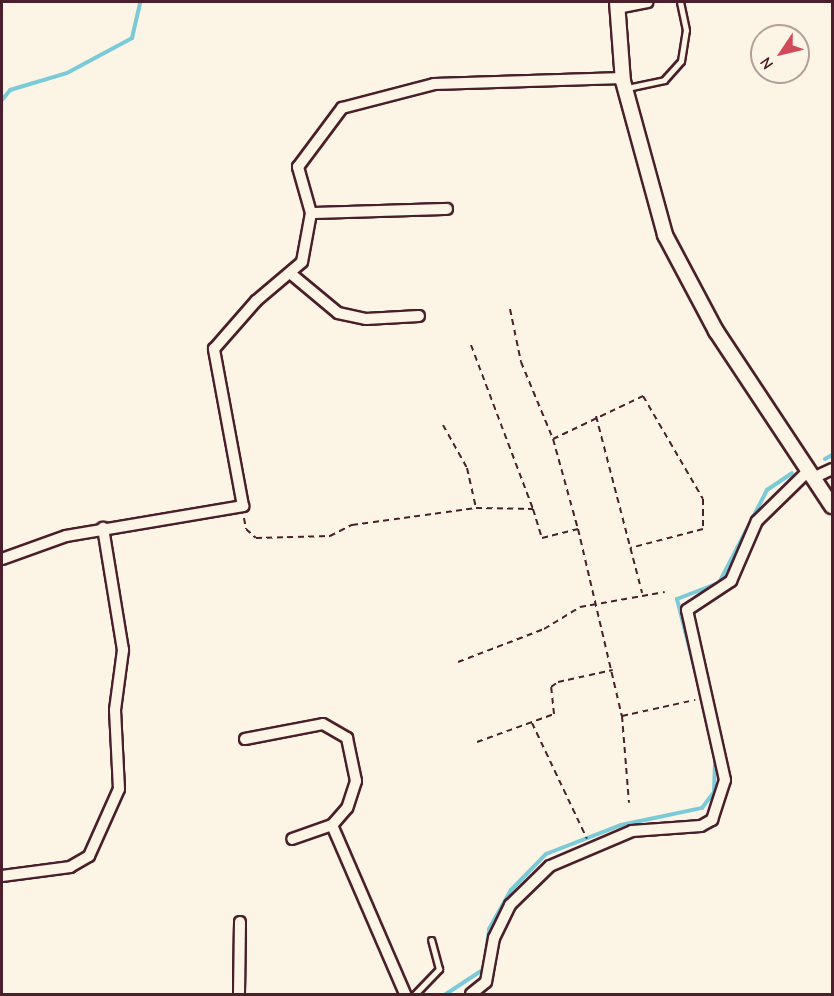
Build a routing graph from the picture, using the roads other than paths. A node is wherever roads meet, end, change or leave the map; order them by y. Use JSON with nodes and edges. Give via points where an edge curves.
{"nodes":[{"id":1,"x":647,"y":2,"type":"edge"},
{"id":2,"x":680,"y":2,"type":"edge"},
{"id":3,"x":617,"y":5,"type":"edge"},
{"id":4,"x":624,"y":83,"type":"junction"},
{"id":5,"x":447,"y":209,"type":"dead end"},
{"id":6,"x":311,"y":213,"type":"junction"},
{"id":7,"x":290,"y":273,"type":"junction"},
{"id":8,"x":419,"y":316,"type":"dead end"},
{"id":9,"x":832,"y":469,"type":"edge"},
{"id":10,"x":810,"y":475,"type":"junction"},
{"id":11,"x":832,"y":506,"type":"edge"},
{"id":12,"x":104,"y":528,"type":"junction"},
{"id":13,"x":2,"y":559,"type":"edge"},
{"id":14,"x":245,"y":739,"type":"dead end"},
{"id":15,"x":332,"y":825,"type":"junction"},
{"id":16,"x":292,"y":839,"type":"dead end"},
{"id":17,"x":2,"y":876,"type":"edge"},
{"id":18,"x":240,"y":922,"type":"dead end"},
{"id":19,"x":431,"y":940,"type":"dead end"},
{"id":20,"x":239,"y":994,"type":"edge"},
{"id":21,"x":405,"y":994,"type":"edge"},
{"id":22,"x":415,"y":994,"type":"edge"},
{"id":23,"x":471,"y":994,"type":"edge"}],
"edges":[{"from":1,"to":3,"type":"street"},
{"from":2,"to":4,"type":"lane","via":[[686,44],[681,61],[664,80]]},
{"from":3,"to":4,"type":"street"},
{"from":4,"to":6,"type":"street","via":[[434,84],[351,102],[335,116],[298,167]]},
{"from":4,"to":10,"type":"street","via":[[653,204],[683,276]]},
{"from":5,"to":6,"type":"street"},
{"from":6,"to":7,"type":"street","via":[[307,249]]},
{"from":7,"to":8,"type":"street","via":[[338,313],[366,319]]},
{"from":7,"to":12,"type":"street","via":[[256,301],[214,349],[243,507]]},
{"from":9,"to":10,"type":"street"},
{"from":10,"to":11,"type":"street"},
{"from":10,"to":23,"type":"street","via":[[757,521],[731,581],[687,610],[725,780],[712,820],[701,826],[632,831],[550,866],[510,905],[494,938],[486,982]]},
{"from":12,"to":13,"type":"street"},
{"from":12,"to":17,"type":"street","via":[[123,650],[115,710],[121,766],[117,798],[89,856],[70,867]]},
{"from":14,"to":15,"type":"street","via":[[323,724],[342,732],[356,781],[347,808]]},
{"from":15,"to":16,"type":"street"},
{"from":15,"to":21,"type":"street"},
{"from":18,"to":20,"type":"street"},
{"from":19,"to":22,"type":"lane","via":[[439,969]]}]}
